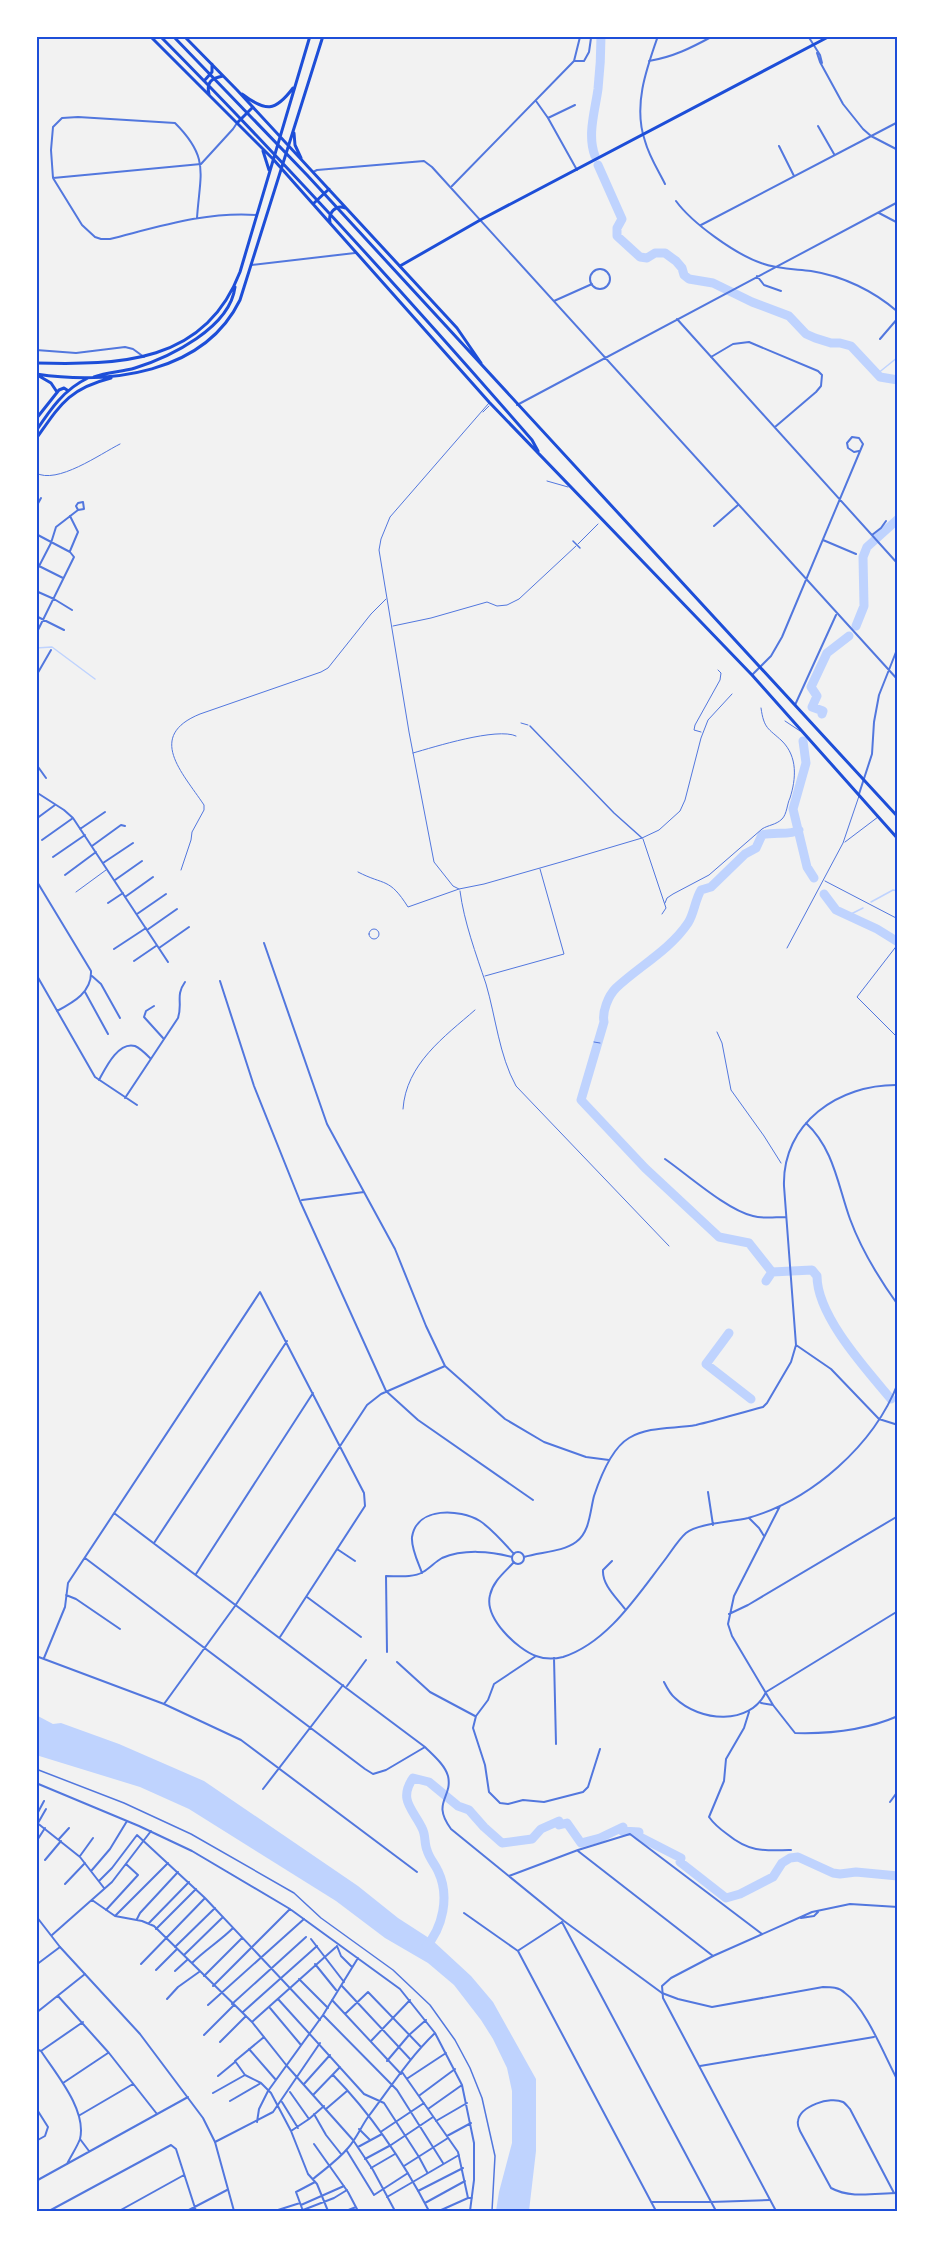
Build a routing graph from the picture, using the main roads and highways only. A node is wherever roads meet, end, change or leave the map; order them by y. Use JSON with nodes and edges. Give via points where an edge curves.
{"nodes":[{"id":1,"x":150,"y":36,"type":"edge"},
{"id":2,"x":160,"y":36,"type":"edge"},
{"id":3,"x":173,"y":36,"type":"edge"},
{"id":4,"x":184,"y":36,"type":"edge"},
{"id":5,"x":310,"y":36,"type":"edge"},
{"id":6,"x":323,"y":36,"type":"edge"},
{"id":7,"x":830,"y":36,"type":"edge"},
{"id":8,"x":212,"y":64,"type":"junction"},
{"id":9,"x":223,"y":76,"type":"junction"},
{"id":10,"x":198,"y":84,"type":"junction"},
{"id":11,"x":294,"y":87,"type":"junction"},
{"id":12,"x":237,"y":90,"type":"junction"},
{"id":13,"x":209,"y":94,"type":"junction"},
{"id":14,"x":252,"y":108,"type":"junction"},
{"id":15,"x":237,"y":123,"type":"junction"},
{"id":16,"x":295,"y":125,"type":"junction"},
{"id":17,"x":280,"y":137,"type":"junction"},
{"id":18,"x":261,"y":146,"type":"junction"},
{"id":19,"x":288,"y":147,"type":"junction"},
{"id":20,"x":273,"y":159,"type":"junction"},
{"id":21,"x":302,"y":161,"type":"junction"},
{"id":22,"x":281,"y":169,"type":"junction"},
{"id":23,"x":269,"y":172,"type":"junction"},
{"id":24,"x":329,"y":189,"type":"junction"},
{"id":25,"x":313,"y":204,"type":"junction"},
{"id":26,"x":347,"y":208,"type":"junction"},
{"id":27,"x":331,"y":224,"type":"junction"},
{"id":28,"x":399,"y":266,"type":"junction"},
{"id":29,"x":235,"y":285,"type":"junction"},
{"id":30,"x":36,"y":363,"type":"edge"},
{"id":31,"x":489,"y":374,"type":"junction"},
{"id":32,"x":36,"y":375,"type":"edge"},
{"id":33,"x":123,"y":375,"type":"junction"},
{"id":34,"x":57,"y":392,"type":"junction"},
{"id":35,"x":66,"y":399,"type":"junction"},
{"id":36,"x":36,"y":418,"type":"edge"},
{"id":37,"x":36,"y":431,"type":"edge"},
{"id":38,"x":36,"y":439,"type":"edge"},
{"id":39,"x":538,"y":451,"type":"junction"},
{"id":40,"x":898,"y":817,"type":"edge"},
{"id":41,"x":898,"y":839,"type":"edge"}],
"edges":[{"from":1,"to":10,"type":"main road"},
{"from":2,"to":39,"type":"main road","via":[[254,131],[429,322]]},
{"from":3,"to":31,"type":"main road","via":[[261,125]]},
{"from":4,"to":8,"type":"main road"},
{"from":5,"to":11,"type":"main road"},
{"from":6,"to":16,"type":"main road"},
{"from":7,"to":28,"type":"main road"},
{"from":8,"to":9,"type":"main road"},
{"from":8,"to":10,"type":"main road","via":[[210,75]]},
{"from":9,"to":12,"type":"main road"},
{"from":9,"to":13,"type":"main road","via":[[210,81]]},
{"from":10,"to":13,"type":"main road"},
{"from":11,"to":12,"type":"main road","via":[[280,103],[267,108]]},
{"from":11,"to":17,"type":"main road"},
{"from":12,"to":14,"type":"main road"},
{"from":13,"to":15,"type":"main road"},
{"from":14,"to":15,"type":"main road"},
{"from":14,"to":17,"type":"main road"},
{"from":15,"to":18,"type":"main road"},
{"from":16,"to":19,"type":"main road"},
{"from":16,"to":21,"type":"main road","via":[[294,141]]},
{"from":17,"to":19,"type":"main road"},
{"from":17,"to":20,"type":"main road"},
{"from":18,"to":20,"type":"main road"},
{"from":18,"to":23,"type":"main road"},
{"from":19,"to":21,"type":"main road"},
{"from":19,"to":22,"type":"main road"},
{"from":20,"to":22,"type":"main road"},
{"from":20,"to":23,"type":"main road"},
{"from":21,"to":24,"type":"main road"},
{"from":22,"to":25,"type":"main road"},
{"from":22,"to":33,"type":"main road","via":[[234,311],[208,340],[175,360]]},
{"from":23,"to":29,"type":"main road"},
{"from":24,"to":25,"type":"main road"},
{"from":24,"to":26,"type":"main road"},
{"from":25,"to":27,"type":"main road"},
{"from":26,"to":27,"type":"main road","via":[[332,210]]},
{"from":26,"to":28,"type":"main road"},
{"from":27,"to":39,"type":"main road","via":[[490,403]]},
{"from":28,"to":31,"type":"main road","via":[[457,328]]},
{"from":29,"to":30,"type":"main road","via":[[197,332],[144,357],[101,364]]},
{"from":29,"to":37,"type":"main road","via":[[227,310],[200,336],[156,360],[86,379],[72,387]]},
{"from":31,"to":40,"type":"main road"},
{"from":32,"to":33,"type":"main road"},
{"from":32,"to":34,"type":"main road","via":[[51,383]]},
{"from":33,"to":35,"type":"main road","via":[[84,386]]},
{"from":34,"to":35,"type":"main road","via":[[65,388]]},
{"from":34,"to":36,"type":"main road"},
{"from":35,"to":38,"type":"main road"},
{"from":39,"to":41,"type":"main road","via":[[752,675]]}]}
